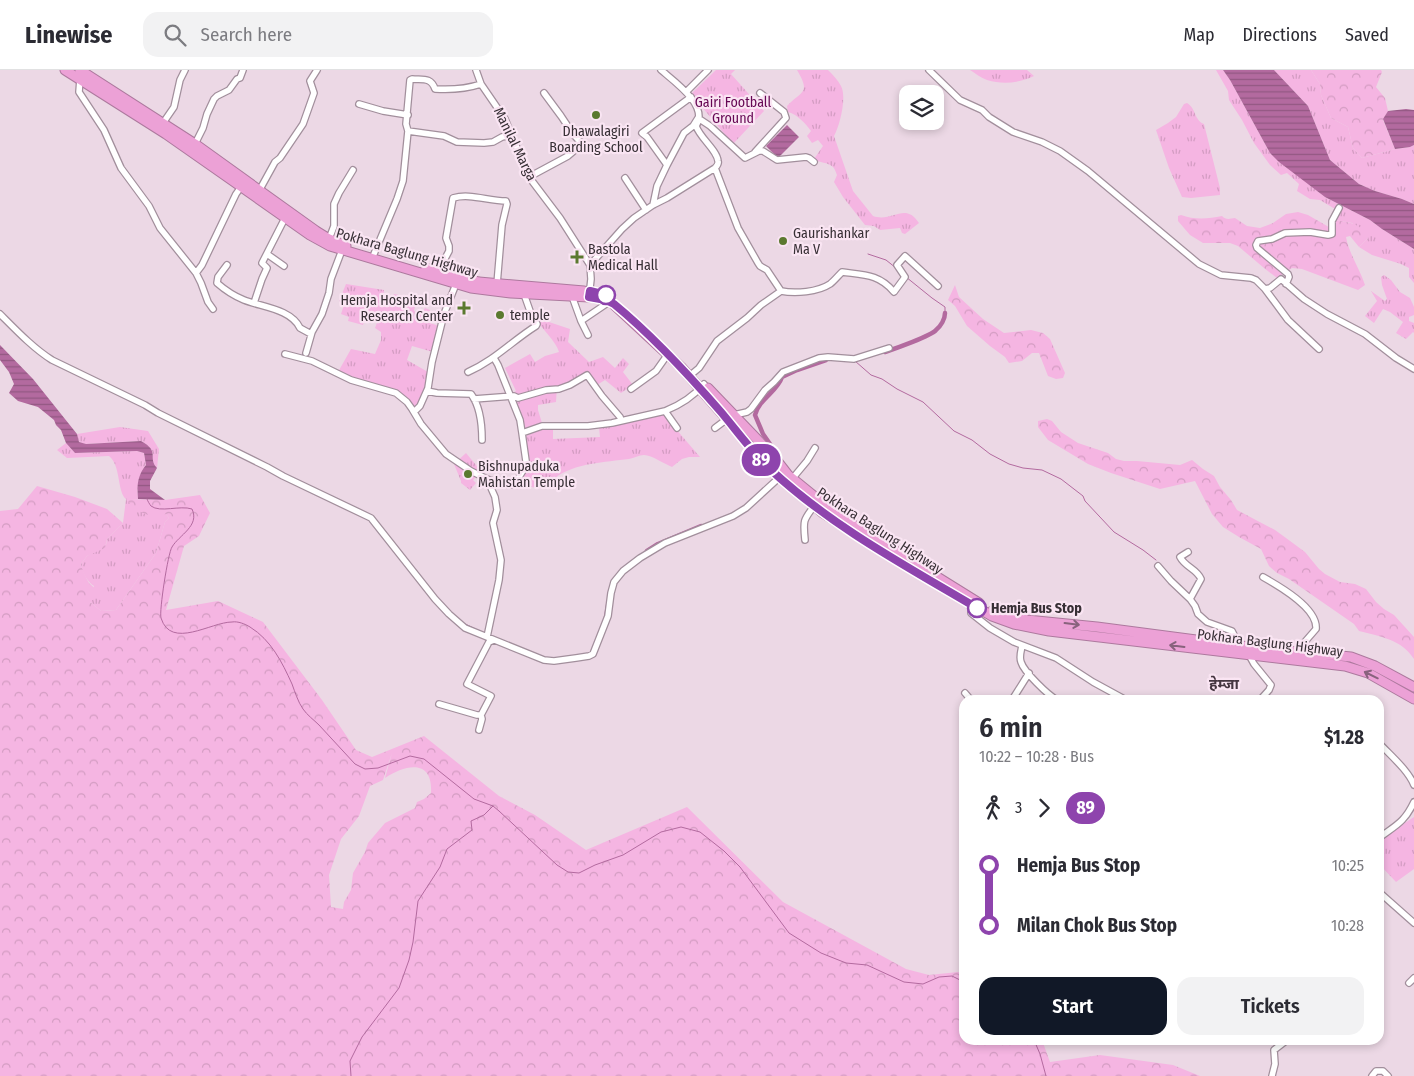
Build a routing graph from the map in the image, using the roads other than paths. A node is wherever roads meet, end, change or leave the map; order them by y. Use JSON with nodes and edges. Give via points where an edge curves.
{"nodes":[{"id":1,"x":65,"y":70,"type":"edge"},
{"id":2,"x":185,"y":70,"type":"edge"},
{"id":3,"x":243,"y":70,"type":"edge"},
{"id":4,"x":318,"y":70,"type":"edge"},
{"id":5,"x":476,"y":70,"type":"edge"},
{"id":6,"x":661,"y":70,"type":"edge"},
{"id":7,"x":708,"y":70,"type":"edge"},
{"id":8,"x":929,"y":70,"type":"edge"},
{"id":9,"x":80,"y":74,"type":"edge"},
{"id":10,"x":481,"y":84,"type":"junction"},
{"id":11,"x":544,"y":93,"type":"dead end"},
{"id":12,"x":760,"y":93,"type":"dead end"},
{"id":13,"x":688,"y":95,"type":"junction"},
{"id":14,"x":359,"y":104,"type":"dead end"},
{"id":15,"x":408,"y":115,"type":"junction"},
{"id":16,"x":698,"y":118,"type":"junction"},
{"id":17,"x":163,"y":123,"type":"junction"},
{"id":18,"x":408,"y":131,"type":"junction"},
{"id":19,"x":176,"y":132,"type":"junction"},
{"id":20,"x":166,"y":134,"type":"junction"},
{"id":21,"x":512,"y":135,"type":"junction"},
{"id":22,"x":195,"y":144,"type":"junction"},
{"id":23,"x":754,"y":153,"type":"junction"},
{"id":24,"x":814,"y":162,"type":"dead end"},
{"id":25,"x":667,"y":165,"type":"junction"},
{"id":26,"x":715,"y":168,"type":"junction"},
{"id":27,"x":353,"y":170,"type":"dead end"},
{"id":28,"x":529,"y":177,"type":"junction"},
{"id":29,"x":625,"y":178,"type":"dead end"},
{"id":30,"x":241,"y":187,"type":"junction"},
{"id":31,"x":259,"y":191,"type":"junction"},
{"id":32,"x":653,"y":205,"type":"junction"},
{"id":33,"x":1339,"y":208,"type":"dead end"},
{"id":34,"x":646,"y":210,"type":"junction"},
{"id":35,"x":285,"y":218,"type":"junction"},
{"id":36,"x":330,"y":239,"type":"junction"},
{"id":37,"x":342,"y":250,"type":"junction"},
{"id":38,"x":267,"y":254,"type":"junction"},
{"id":39,"x":374,"y":254,"type":"junction"},
{"id":40,"x":227,"y":265,"type":"dead end"},
{"id":41,"x":590,"y":265,"type":"junction"},
{"id":42,"x":284,"y":266,"type":"dead end"},
{"id":43,"x":440,"y":272,"type":"junction"},
{"id":44,"x":196,"y":273,"type":"junction"},
{"id":45,"x":467,"y":283,"type":"junction"},
{"id":46,"x":456,"y":284,"type":"junction"},
{"id":47,"x":497,"y":284,"type":"junction"},
{"id":48,"x":1286,"y":284,"type":"junction"},
{"id":49,"x":938,"y":286,"type":"dead end"},
{"id":50,"x":1265,"y":289,"type":"junction"},
{"id":51,"x":781,"y":291,"type":"junction"},
{"id":52,"x":575,"y":293,"type":"junction"},
{"id":53,"x":524,"y":294,"type":"junction"},
{"id":54,"x":590,"y":294,"type":"junction"},
{"id":55,"x":609,"y":302,"type":"junction"},
{"id":56,"x":254,"y":303,"type":"junction"},
{"id":57,"x":213,"y":309,"type":"dead end"},
{"id":58,"x":0,"y":314,"type":"edge"},
{"id":59,"x":581,"y":321,"type":"junction"},
{"id":60,"x":311,"y":334,"type":"junction"},
{"id":61,"x":588,"y":335,"type":"dead end"},
{"id":62,"x":889,"y":348,"type":"dead end"},
{"id":63,"x":1319,"y":348,"type":"dead end"},
{"id":64,"x":306,"y":353,"type":"dead end"},
{"id":65,"x":286,"y":354,"type":"dead end"},
{"id":66,"x":668,"y":354,"type":"junction"},
{"id":67,"x":494,"y":358,"type":"junction"},
{"id":68,"x":1414,"y":369,"type":"edge"},
{"id":69,"x":468,"y":372,"type":"dead end"},
{"id":70,"x":693,"y":373,"type":"junction"},
{"id":71,"x":702,"y":386,"type":"junction"},
{"id":72,"x":631,"y":389,"type":"dead end"},
{"id":73,"x":427,"y":391,"type":"junction"},
{"id":74,"x":510,"y":396,"type":"junction"},
{"id":75,"x":474,"y":399,"type":"junction"},
{"id":76,"x":665,"y":411,"type":"junction"},
{"id":77,"x":414,"y":412,"type":"junction"},
{"id":78,"x":730,"y":417,"type":"junction"},
{"id":79,"x":621,"y":421,"type":"junction"},
{"id":80,"x":677,"y":428,"type":"dead end"},
{"id":81,"x":714,"y":428,"type":"dead end"},
{"id":82,"x":522,"y":434,"type":"junction"},
{"id":83,"x":482,"y":440,"type":"dead end"},
{"id":84,"x":815,"y":448,"type":"dead end"},
{"id":85,"x":786,"y":476,"type":"junction"},
{"id":86,"x":487,"y":479,"type":"junction"},
{"id":87,"x":816,"y":503,"type":"junction"},
{"id":88,"x":805,"y":540,"type":"dead end"},
{"id":89,"x":1188,"y":552,"type":"dead end"},
{"id":90,"x":1158,"y":566,"type":"dead end"},
{"id":91,"x":1263,"y":577,"type":"dead end"},
{"id":92,"x":1190,"y":600,"type":"junction"},
{"id":93,"x":973,"y":602,"type":"junction"},
{"id":94,"x":487,"y":637,"type":"junction"},
{"id":95,"x":494,"y":640,"type":"junction"},
{"id":96,"x":1022,"y":646,"type":"junction"},
{"id":97,"x":1240,"y":646,"type":"junction"},
{"id":98,"x":1296,"y":652,"type":"junction"},
{"id":99,"x":1249,"y":655,"type":"junction"},
{"id":100,"x":1029,"y":673,"type":"junction"},
{"id":101,"x":1414,"y":687,"type":"edge"},
{"id":102,"x":1015,"y":695,"type":"edge"},
{"id":103,"x":1049,"y":695,"type":"edge"},
{"id":104,"x":1117,"y":695,"type":"edge"},
{"id":105,"x":1264,"y":695,"type":"edge"},
{"id":106,"x":1414,"y":699,"type":"edge"},
{"id":107,"x":439,"y":704,"type":"dead end"},
{"id":108,"x":481,"y":715,"type":"junction"},
{"id":109,"x":479,"y":730,"type":"dead end"},
{"id":110,"x":1384,"y":748,"type":"edge"},
{"id":111,"x":1414,"y":785,"type":"edge"},
{"id":112,"x":1414,"y":802,"type":"edge"},
{"id":113,"x":1384,"y":834,"type":"edge"},
{"id":114,"x":1384,"y":896,"type":"edge"},
{"id":115,"x":1414,"y":923,"type":"edge"},
{"id":116,"x":1414,"y":978,"type":"edge"},
{"id":117,"x":1408,"y":983,"type":"dead end"},
{"id":118,"x":1280,"y":1045,"type":"edge"},
{"id":119,"x":1272,"y":1076,"type":"edge"},
{"id":120,"x":1372,"y":1076,"type":"edge"},
{"id":121,"x":1388,"y":1076,"type":"edge"}],
"edges":[{"from":1,"to":9,"type":"highway","name":"Pokhara Baglung Highway"},
{"from":2,"to":17,"type":"street","via":[[174,107]]},
{"from":3,"to":22,"type":"street","via":[[229,90],[214,99]]},
{"from":4,"to":31,"type":"street","via":[[310,81],[314,93],[301,128],[275,162]]},
{"from":5,"to":10,"type":"street","name":"Manilal Marga"},
{"from":6,"to":13,"type":"street"},
{"from":7,"to":13,"type":"street"},
{"from":8,"to":50,"type":"street","via":[[960,100],[982,110],[1013,132],[1060,151],[1088,171],[1199,264],[1221,275],[1251,278]]},
{"from":9,"to":17,"type":"highway","name":"Pokhara Baglung Highway"},
{"from":9,"to":20,"type":"highway","name":"Pokhara Baglung Highway"},
{"from":9,"to":44,"type":"street","via":[[79,92],[104,130],[121,168],[149,206],[160,228]]},
{"from":10,"to":15,"type":"street","via":[[435,89],[430,80],[412,79],[409,82]]},
{"from":10,"to":21,"type":"street","name":"Manilal Marga","via":[[500,110]]},
{"from":11,"to":28,"type":"street","via":[[582,144],[568,156]]},
{"from":12,"to":23,"type":"street","via":[[784,112],[786,118]]},
{"from":13,"to":16,"type":"street","via":[[698,111]]},
{"from":13,"to":25,"type":"street","via":[[642,133]]},
{"from":14,"to":15,"type":"street"},
{"from":15,"to":18,"type":"street"},
{"from":16,"to":23,"type":"street","via":[[745,158]]},
{"from":16,"to":25,"type":"street","via":[[684,133]]},
{"from":16,"to":26,"type":"street","via":[[696,126],[718,161]]},
{"from":17,"to":19,"type":"highway","name":"Pokhara Baglung Highway"},
{"from":18,"to":21,"type":"street","via":[[444,136],[457,142],[493,142]]},
{"from":18,"to":39,"type":"street","via":[[403,181]]},
{"from":19,"to":20,"type":"highway"},
{"from":19,"to":22,"type":"highway","name":"Pokhara Baglung Highway"},
{"from":20,"to":30,"type":"highway","name":"Pokhara Baglung Highway"},
{"from":21,"to":28,"type":"street","name":"Manilal Marga"},
{"from":22,"to":31,"type":"highway","name":"Pokhara Baglung Highway"},
{"from":23,"to":24,"type":"street","via":[[763,151],[778,160],[806,157]]},
{"from":25,"to":32,"type":"street","via":[[657,186]]},
{"from":26,"to":32,"type":"street"},
{"from":26,"to":51,"type":"street","via":[[738,228],[760,266],[770,274]]},
{"from":27,"to":36,"type":"street","via":[[334,204]]},
{"from":28,"to":41,"type":"street","name":"Manilal Marga"},
{"from":29,"to":34,"type":"street"},
{"from":30,"to":35,"type":"highway","name":"Pokhara Baglung Highway"},
{"from":30,"to":44,"type":"street"},
{"from":31,"to":36,"type":"highway","name":"Pokhara Baglung Highway"},
{"from":32,"to":34,"type":"street"},
{"from":33,"to":48,"type":"street","via":[[1332,221],[1332,234],[1285,233],[1258,242],[1257,248],[1288,274],[1290,277]]},
{"from":34,"to":41,"type":"street","via":[[622,229]]},
{"from":35,"to":37,"type":"highway","name":"Pokhara Baglung Highway","via":[[318,240]]},
{"from":35,"to":38,"type":"street"},
{"from":36,"to":39,"type":"highway","name":"Pokhara Baglung Highway"},
{"from":37,"to":46,"type":"highway","name":"Pokhara Baglung Highway"},
{"from":37,"to":60,"type":"street","via":[[322,314]]},
{"from":38,"to":42,"type":"street"},
{"from":38,"to":56,"type":"street","via":[[262,263],[267,268]]},
{"from":39,"to":43,"type":"highway","name":"Pokhara Baglung Highway"},
{"from":40,"to":56,"type":"street","via":[[217,283],[232,295]]},
{"from":41,"to":54,"type":"street"},
{"from":43,"to":45,"type":"highway","name":"Pokhara Baglung Highway"},
{"from":43,"to":47,"type":"street","via":[[450,246],[446,238],[453,198],[463,196],[506,201]]},
{"from":44,"to":57,"type":"street"},
{"from":45,"to":46,"type":"highway","name":"Pokhara Baglung Highway"},
{"from":45,"to":47,"type":"highway","name":"Pokhara Baglung Highway"},
{"from":45,"to":53,"type":"highway","name":"Pokhara Baglung Highway"},
{"from":46,"to":73,"type":"street","via":[[444,314]]},
{"from":47,"to":52,"type":"highway","name":"Pokhara Baglung Highway"},
{"from":48,"to":50,"type":"street","via":[[1281,280]]},
{"from":48,"to":68,"type":"street","via":[[1304,299],[1365,334]]},
{"from":49,"to":51,"type":"street","via":[[905,256],[897,265],[905,276],[894,292],[873,276],[842,272],[829,284],[814,290]]},
{"from":50,"to":63,"type":"street","via":[[1288,320]]},
{"from":51,"to":70,"type":"street","via":[[717,342]]},
{"from":52,"to":53,"type":"highway","name":"Pokhara Baglung Highway"},
{"from":52,"to":54,"type":"highway","name":"Pokhara Baglung Highway"},
{"from":52,"to":59,"type":"street","via":[[573,299]]},
{"from":53,"to":67,"type":"street","via":[[537,324]]},
{"from":54,"to":55,"type":"highway","name":"Pokhara Baglung Highway"},
{"from":54,"to":70,"type":"highway","name":"Pokhara Baglung Highway","via":[[607,296],[621,304]]},
{"from":55,"to":59,"type":"street"},
{"from":55,"to":66,"type":"highway","name":"Pokhara Baglung Highway"},
{"from":56,"to":60,"type":"street","via":[[286,315]]},
{"from":58,"to":94,"type":"street","via":[[52,360],[371,518],[443,608],[462,625]]},
{"from":59,"to":61,"type":"street"},
{"from":60,"to":64,"type":"street"},
{"from":62,"to":78,"type":"street","via":[[854,359],[819,358],[783,372],[751,409]]},
{"from":65,"to":77,"type":"street","via":[[312,361],[351,380],[396,393]]},
{"from":66,"to":71,"type":"highway","name":"Pokhara Baglung Highway"},
{"from":66,"to":72,"type":"street","via":[[656,371]]},
{"from":67,"to":69,"type":"street"},
{"from":67,"to":74,"type":"street"},
{"from":70,"to":71,"type":"highway","name":"Pokhara Baglung Highway"},
{"from":71,"to":76,"type":"street","via":[[684,402]]},
{"from":71,"to":78,"type":"highway","name":"Pokhara Baglung Highway"},
{"from":73,"to":75,"type":"street","via":[[471,394]]},
{"from":73,"to":77,"type":"street"},
{"from":74,"to":75,"type":"street"},
{"from":74,"to":79,"type":"street","via":[[518,398],[559,389],[587,375]]},
{"from":74,"to":82,"type":"street"},
{"from":75,"to":83,"type":"street"},
{"from":76,"to":79,"type":"street"},
{"from":76,"to":80,"type":"street"},
{"from":77,"to":86,"type":"street","via":[[446,454]]},
{"from":78,"to":81,"type":"street"},
{"from":78,"to":85,"type":"highway","name":"Pokhara Baglung Highway","via":[[758,458]]},
{"from":79,"to":82,"type":"street","via":[[588,426],[542,426]]},
{"from":82,"to":86,"type":"street","via":[[526,461],[514,486]]},
{"from":84,"to":85,"type":"street","via":[[807,461]]},
{"from":85,"to":87,"type":"highway","name":"Pokhara Baglung Highway"},
{"from":85,"to":95,"type":"street","via":[[733,516],[665,543],[623,571],[614,582],[606,624],[593,654],[544,660]]},
{"from":86,"to":94,"type":"street","via":[[498,510],[493,523],[501,560]]},
{"from":87,"to":88,"type":"street","via":[[803,524]]},
{"from":87,"to":93,"type":"highway","name":"Pokhara Baglung Highway","via":[[831,519]]},
{"from":89,"to":92,"type":"street","via":[[1180,557],[1201,579]]},
{"from":90,"to":92,"type":"street"},
{"from":91,"to":98,"type":"street","via":[[1298,599],[1313,617],[1316,630]]},
{"from":92,"to":97,"type":"street","via":[[1207,622],[1232,631]]},
{"from":93,"to":96,"type":"street","via":[[971,613]]},
{"from":93,"to":97,"type":"highway","name":"Pokhara Baglung Highway","one_way":true,"via":[[1020,618]]},
{"from":99,"to":93,"type":"highway","name":"Pokhara Baglung Highway","one_way":true,"via":[[1037,629],[1005,622]]},
{"from":94,"to":95,"type":"street"},
{"from":95,"to":108,"type":"street","via":[[489,642],[467,684],[491,696]]},
{"from":96,"to":100,"type":"street","via":[[1021,662]]},
{"from":96,"to":104,"type":"street","via":[[1056,658]]},
{"from":97,"to":98,"type":"highway","name":"Pokhara Baglung Highway"},
{"from":98,"to":101,"type":"highway","name":"Pokhara Baglung Highway","via":[[1355,658]]},
{"from":99,"to":105,"type":"street","via":[[1271,685]]},
{"from":106,"to":99,"type":"highway","name":"Pokhara Baglung Highway","one_way":true,"via":[[1350,667]]},
{"from":100,"to":102,"type":"street"},
{"from":100,"to":103,"type":"street"},
{"from":107,"to":108,"type":"street"},
{"from":108,"to":109,"type":"street"},
{"from":110,"to":111,"type":"street"},
{"from":112,"to":113,"type":"street","via":[[1400,823]]},
{"from":114,"to":115,"type":"street"},
{"from":116,"to":117,"type":"street"},
{"from":118,"to":119,"type":"street","via":[[1274,1050]]},
{"from":120,"to":121,"type":"street","via":[[1376,1071],[1383,1071]]}]}
